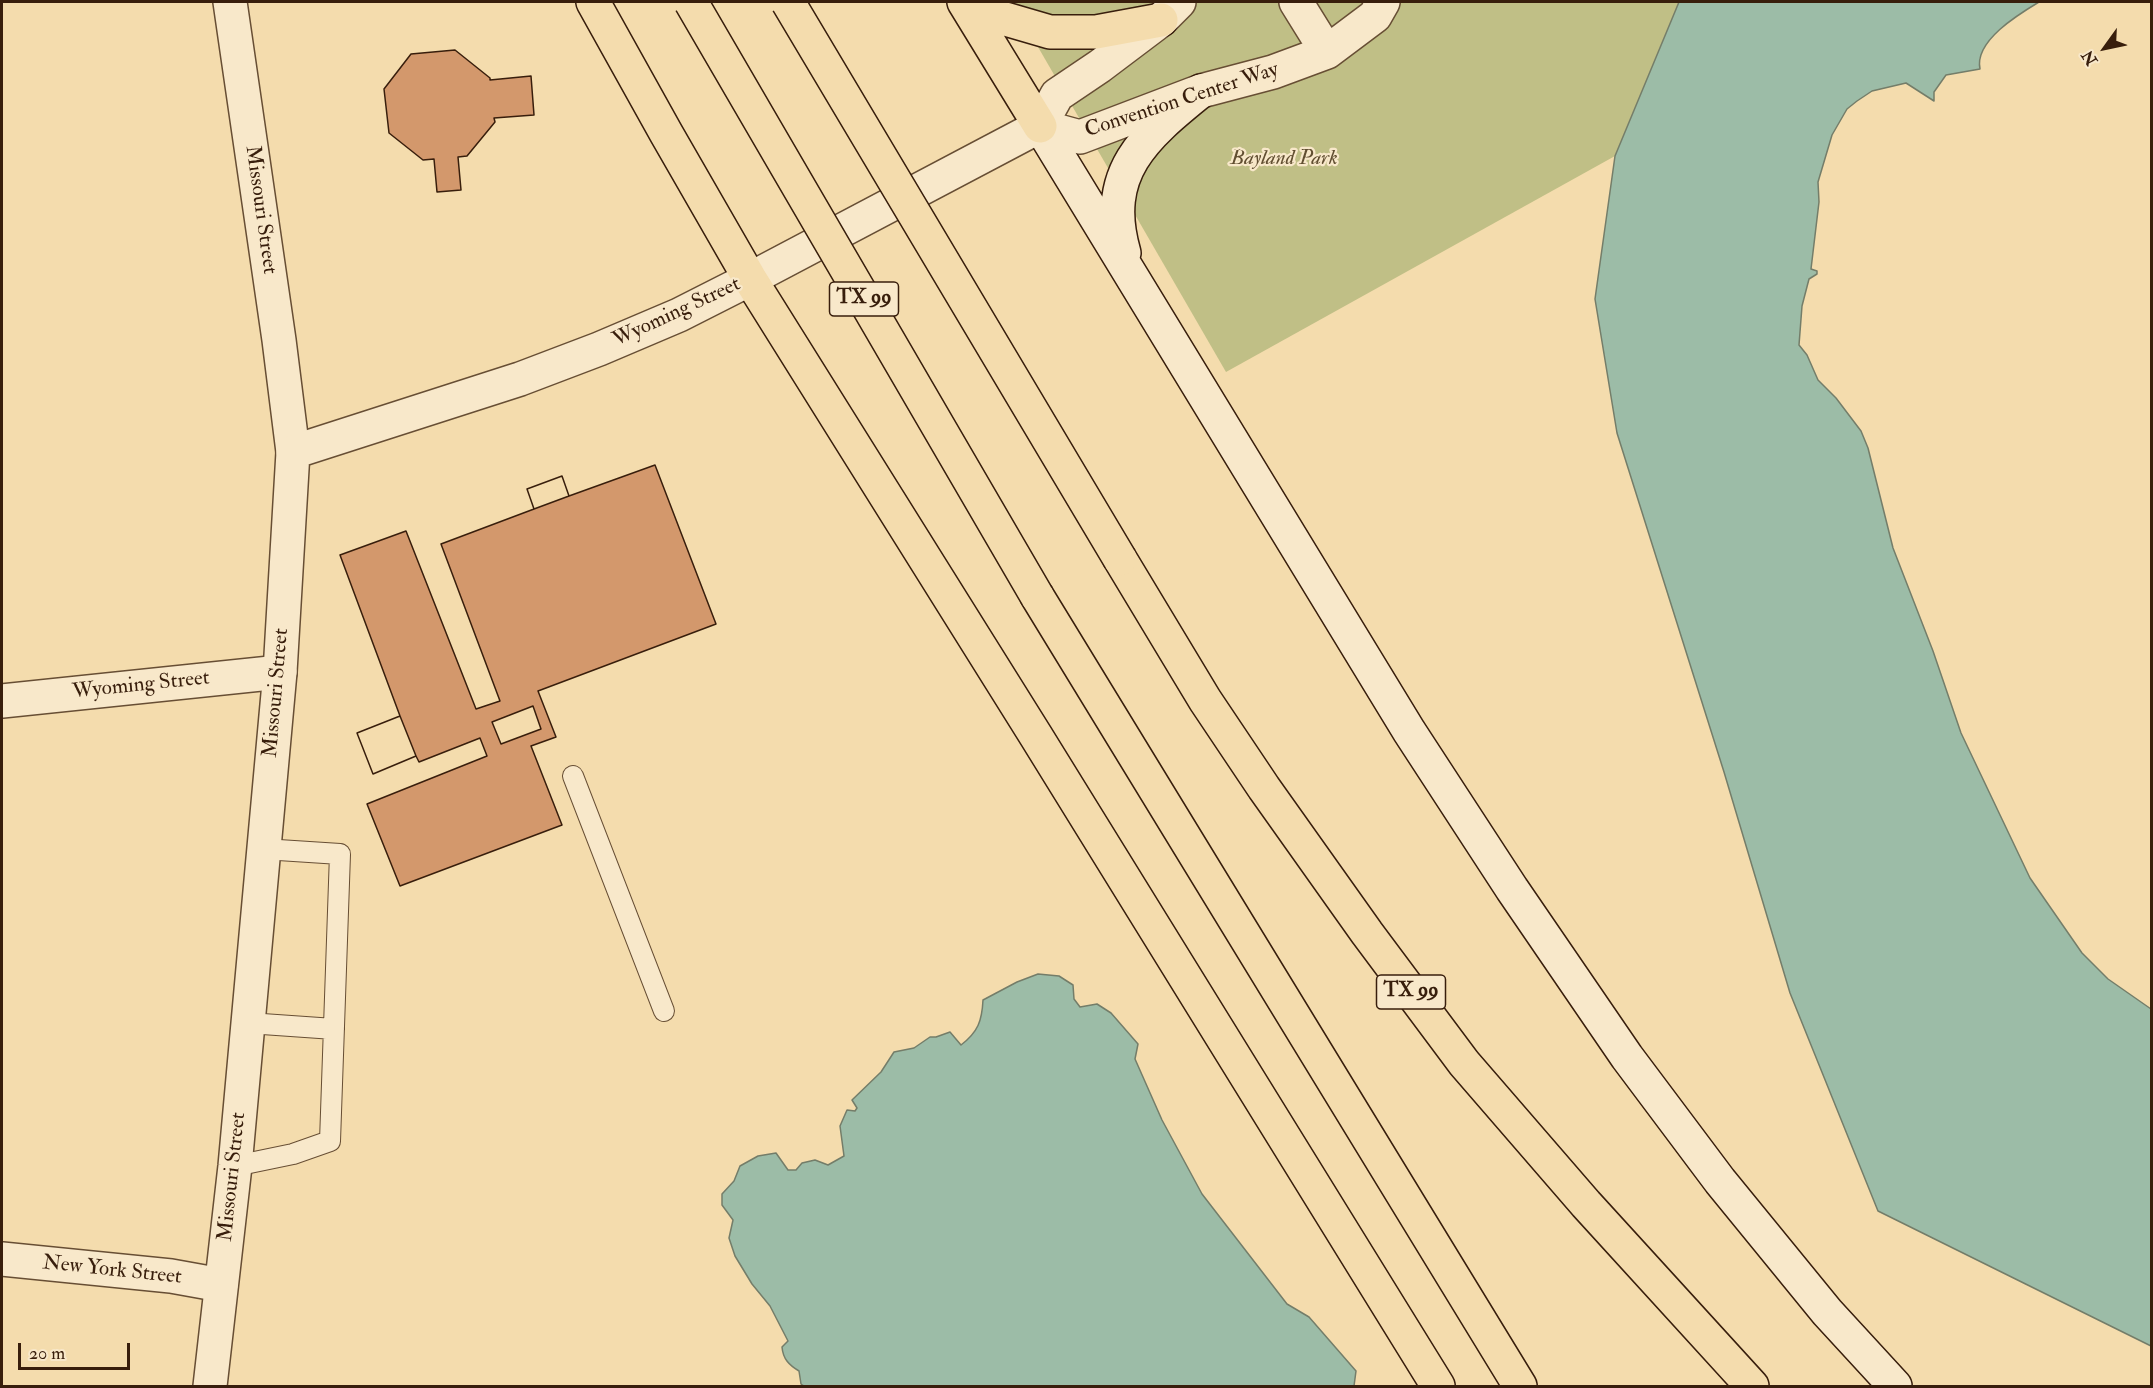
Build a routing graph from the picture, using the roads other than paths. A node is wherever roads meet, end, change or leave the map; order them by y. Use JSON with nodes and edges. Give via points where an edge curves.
{"nodes":[{"id":1,"x":230,"y":2,"type":"edge"},
{"id":2,"x":593,"y":2,"type":"edge"},
{"id":3,"x":691,"y":2,"type":"edge"},
{"id":4,"x":788,"y":2,"type":"edge"},
{"id":5,"x":964,"y":2,"type":"edge"},
{"id":6,"x":978,"y":2,"type":"edge"},
{"id":7,"x":1296,"y":2,"type":"edge"},
{"id":8,"x":1383,"y":2,"type":"edge"},
{"id":9,"x":1170,"y":11,"type":"edge"},
{"id":10,"x":1328,"y":52,"type":"junction"},
{"id":11,"x":1201,"y":91,"type":"junction"},
{"id":12,"x":1040,"y":126,"type":"junction"},
{"id":13,"x":1129,"y":272,"type":"junction"},
{"id":14,"x":750,"y":279,"type":"junction"},
{"id":15,"x":293,"y":452,"type":"junction"},
{"id":16,"x":280,"y":672,"type":"junction"},
{"id":17,"x":2,"y":701,"type":"edge"},
{"id":18,"x":573,"y":776,"type":"dead end"},
{"id":19,"x":263,"y":849,"type":"junction"},
{"id":20,"x":664,"y":1011,"type":"dead end"},
{"id":21,"x":248,"y":1023,"type":"junction"},
{"id":22,"x":334,"y":1029,"type":"junction"},
{"id":23,"x":235,"y":1166,"type":"junction"},
{"id":24,"x":2,"y":1259,"type":"edge"},
{"id":25,"x":221,"y":1285,"type":"junction"},
{"id":26,"x":210,"y":1386,"type":"edge"},
{"id":27,"x":1438,"y":1386,"type":"edge"},
{"id":28,"x":1520,"y":1386,"type":"edge"},
{"id":29,"x":1752,"y":1386,"type":"edge"},
{"id":30,"x":1895,"y":1386,"type":"edge"}],
"edges":[{"from":1,"to":15,"type":"street","name":"Missouri Street"},
{"from":2,"to":14,"type":"highway"},
{"from":3,"to":28,"type":"highway","number":"TX 99","bridge":true,"via":[[1036,596]]},
{"from":4,"to":29,"type":"highway","number":"TX 99","bridge":true,"via":[[1205,700],[1264,788],[1464,1063]]},
{"from":5,"to":12,"type":"highway"},
{"from":6,"to":9,"type":"highway","via":[[1002,18],[1050,32],[1096,32]]},
{"from":7,"to":10,"type":"street"},
{"from":8,"to":10,"type":"street","name":"Convention Center Way","via":[[1375,16]]},
{"from":9,"to":12,"type":"street","via":[[1057,94]]},
{"from":10,"to":11,"type":"street","name":"Convention Center Way"},
{"from":11,"to":12,"type":"street","name":"Convention Center Way","via":[[1080,137]]},
{"from":11,"to":13,"type":"street","via":[[1165,120],[1126,170],[1117,203],[1117,230]]},
{"from":12,"to":13,"type":"street"},
{"from":12,"to":14,"type":"street","name":"Wyoming Street"},
{"from":13,"to":30,"type":"street","via":[[1409,731],[1627,1057],[1720,1181],[1827,1312]]},
{"from":14,"to":15,"type":"street","name":"Wyoming Street","via":[[669,319],[520,379]]},
{"from":14,"to":27,"type":"highway"},
{"from":15,"to":16,"type":"street","name":"Missouri Street"},
{"from":16,"to":17,"type":"street","name":"Wyoming Street"},
{"from":16,"to":19,"type":"street","name":"Missouri Street"},
{"from":18,"to":20,"type":"lane"},
{"from":19,"to":21,"type":"street","name":"Missouri Street"},
{"from":19,"to":22,"type":"lane","via":[[340,854]]},
{"from":21,"to":22,"type":"lane"},
{"from":21,"to":23,"type":"street","name":"Missouri Street"},
{"from":22,"to":23,"type":"lane","via":[[330,1141],[293,1154]]},
{"from":23,"to":25,"type":"street","name":"Missouri Street"},
{"from":24,"to":25,"type":"street","name":"New York Street","via":[[171,1276]]},
{"from":25,"to":26,"type":"street","name":"Missouri Street"}]}
